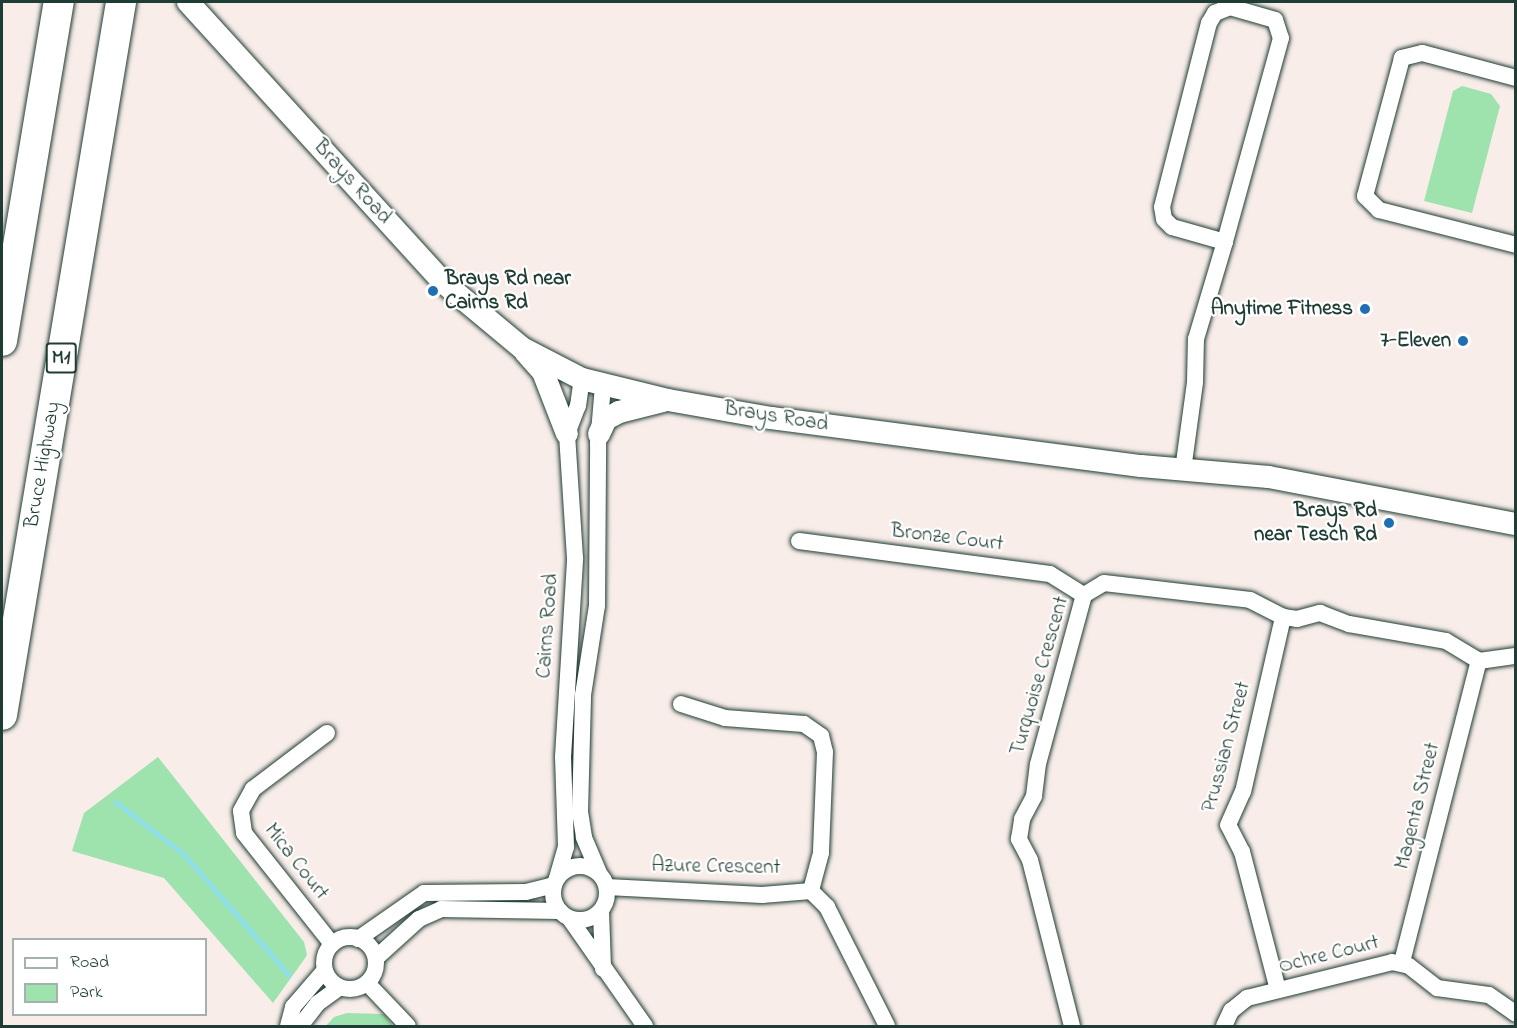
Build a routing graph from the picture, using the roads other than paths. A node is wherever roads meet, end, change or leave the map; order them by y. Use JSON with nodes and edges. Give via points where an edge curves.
{"nodes":[{"id":1,"x":59,"y":2,"type":"edge"},
{"id":2,"x":121,"y":2,"type":"edge"},
{"id":3,"x":188,"y":2,"type":"edge"},
{"id":4,"x":1515,"y":78,"type":"edge"},
{"id":5,"x":1225,"y":242,"type":"junction"},
{"id":6,"x":1515,"y":245,"type":"edge"},
{"id":7,"x":2,"y":341,"type":"edge"},
{"id":8,"x":522,"y":348,"type":"junction"},
{"id":9,"x":582,"y":379,"type":"junction"},
{"id":10,"x":603,"y":386,"type":"junction"},
{"id":11,"x":668,"y":400,"type":"junction"},
{"id":12,"x":567,"y":434,"type":"junction"},
{"id":13,"x":599,"y":434,"type":"junction"},
{"id":14,"x":1183,"y":470,"type":"junction"},
{"id":15,"x":1515,"y":524,"type":"edge"},
{"id":16,"x":799,"y":541,"type":"dead end"},
{"id":17,"x":1084,"y":595,"type":"junction"},
{"id":18,"x":1283,"y":617,"type":"junction"},
{"id":19,"x":1515,"y":656,"type":"edge"},
{"id":20,"x":1479,"y":661,"type":"junction"},
{"id":21,"x":681,"y":704,"type":"dead end"},
{"id":22,"x":2,"y":715,"type":"edge"},
{"id":23,"x":327,"y":733,"type":"dead end"},
{"id":24,"x":603,"y":880,"type":"junction"},
{"id":25,"x":555,"y":881,"type":"junction"},
{"id":26,"x":811,"y":891,"type":"junction"},
{"id":27,"x":601,"y":911,"type":"junction"},
{"id":28,"x":565,"y":915,"type":"junction"},
{"id":29,"x":358,"y":939,"type":"junction"},
{"id":30,"x":332,"y":944,"type":"junction"},
{"id":31,"x":376,"y":958,"type":"junction"},
{"id":32,"x":1402,"y":962,"type":"junction"},
{"id":33,"x":603,"y":969,"type":"junction"},
{"id":34,"x":324,"y":971,"type":"junction"},
{"id":35,"x":367,"y":983,"type":"junction"},
{"id":36,"x":339,"y":988,"type":"junction"},
{"id":37,"x":1278,"y":990,"type":"junction"},
{"id":38,"x":1515,"y":1014,"type":"edge"},
{"id":39,"x":288,"y":1026,"type":"edge"},
{"id":40,"x":300,"y":1026,"type":"edge"},
{"id":41,"x":408,"y":1026,"type":"edge"},
{"id":42,"x":645,"y":1026,"type":"edge"},
{"id":43,"x":887,"y":1026,"type":"edge"},
{"id":44,"x":1072,"y":1026,"type":"edge"},
{"id":45,"x":1224,"y":1026,"type":"edge"}],
"edges":[{"from":1,"to":7,"type":"highway"},
{"from":2,"to":22,"type":"highway","name":"Bruce Highway","number":"M1"},
{"from":3,"to":8,"type":"main road","name":"Brays Road","via":[[444,283]]},
{"from":4,"to":6,"type":"street","via":[[1422,53],[1402,58],[1365,196],[1379,210]]},
{"from":5,"to":5,"type":"street","via":[[1172,227],[1161,211],[1209,23],[1215,14],[1230,7],[1275,20],[1281,38]]},
{"from":5,"to":14,"type":"street","via":[[1196,339],[1195,382]]},
{"from":8,"to":9,"type":"main road","name":"Brays Road"},
{"from":8,"to":12,"type":"main road","via":[[543,372]]},
{"from":9,"to":10,"type":"main road","name":"Brays Road"},
{"from":9,"to":12,"type":"street","name":"Cairns Road","via":[[578,406]]},
{"from":10,"to":11,"type":"main road","name":"Brays Road"},
{"from":10,"to":13,"type":"street","name":"Cairns Road"},
{"from":11,"to":13,"type":"main road","via":[[619,412],[606,419]]},
{"from":11,"to":14,"type":"main road","name":"Brays Road","via":[[960,444]]},
{"from":12,"to":25,"type":"street","name":"Cairns Road","via":[[575,558],[563,757],[566,848]]},
{"from":13,"to":24,"type":"street","name":"Cairns Road","via":[[597,606],[583,695],[580,812],[584,837]]},
{"from":14,"to":15,"type":"main road","name":"Brays Road","via":[[1289,480]]},
{"from":16,"to":17,"type":"street","name":"Bronze Court","via":[[1050,574]]},
{"from":17,"to":18,"type":"street","name":"Turquoise Crescent","via":[[1104,583],[1125,584],[1250,600]]},
{"from":17,"to":44,"type":"street","name":"Turquoise Crescent","via":[[1038,764],[1034,796],[1022,819],[1020,839],[1029,860]]},
{"from":18,"to":20,"type":"street","via":[[1297,619],[1320,613],[1349,624],[1446,640]]},
{"from":18,"to":37,"type":"street","name":"Prussian Street","via":[[1243,792],[1228,825],[1242,852]]},
{"from":19,"to":20,"type":"street"},
{"from":20,"to":32,"type":"street","name":"Magenta Street"},
{"from":21,"to":26,"type":"street","via":[[724,718],[804,724],[821,736],[825,752],[821,853]]},
{"from":23,"to":30,"type":"street","name":"Mica Court","via":[[253,789],[241,811],[244,833]]},
{"from":24,"to":25,"type":"street","via":[[577,865]]},
{"from":24,"to":26,"type":"street","name":"Azure Crescent","via":[[762,895]]},
{"from":24,"to":27,"type":"street"},
{"from":25,"to":28,"type":"street","via":[[553,900]]},
{"from":25,"to":29,"type":"street","via":[[526,892],[424,893]]},
{"from":26,"to":43,"type":"street","via":[[820,896],[830,912]]},
{"from":27,"to":28,"type":"street","via":[[587,920]]},
{"from":27,"to":33,"type":"street"},
{"from":28,"to":31,"type":"street","via":[[441,909],[419,919]]},
{"from":28,"to":33,"type":"street"},
{"from":29,"to":30,"type":"street","via":[[345,938]]},
{"from":29,"to":31,"type":"street","via":[[370,946]]},
{"from":30,"to":34,"type":"street","via":[[324,956]]},
{"from":31,"to":35,"type":"street","via":[[375,972]]},
{"from":32,"to":37,"type":"street","name":"Ochre Court"},
{"from":32,"to":38,"type":"street","name":"Ochre Court","via":[[1437,988],[1488,995]]},
{"from":33,"to":42,"type":"street"},
{"from":34,"to":36,"type":"street"},
{"from":34,"to":39,"type":"street","via":[[293,1006]]},
{"from":35,"to":36,"type":"street","via":[[354,990]]},
{"from":35,"to":41,"type":"street"},
{"from":36,"to":40,"type":"street","via":[[318,1003]]},
{"from":37,"to":45,"type":"street","name":"Ochre Court","via":[[1238,1004]]}]}
